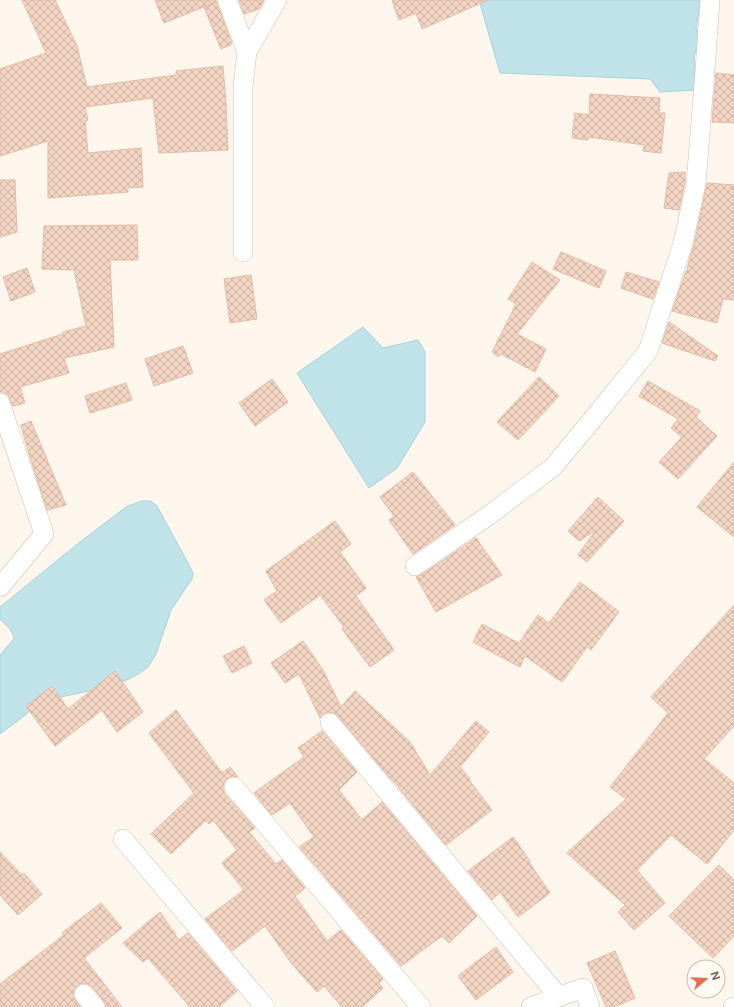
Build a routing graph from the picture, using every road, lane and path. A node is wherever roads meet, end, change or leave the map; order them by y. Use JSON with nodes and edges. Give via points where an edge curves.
{"nodes":[{"id":1,"x":227,"y":0,"type":"edge"},
{"id":2,"x":277,"y":0,"type":"edge"},
{"id":3,"x":710,"y":0,"type":"edge"},
{"id":4,"x":247,"y":52,"type":"junction"},
{"id":5,"x":242,"y":252,"type":"dead end"},
{"id":6,"x":0,"y":403,"type":"edge"},
{"id":7,"x":414,"y":566,"type":"dead end"},
{"id":8,"x":0,"y":587,"type":"edge"},
{"id":9,"x":330,"y":723,"type":"dead end"},
{"id":10,"x":234,"y":787,"type":"dead end"},
{"id":11,"x":123,"y":839,"type":"dead end"},
{"id":12,"x":559,"y":997,"type":"junction"},
{"id":13,"x":265,"y":1007,"type":"edge"},
{"id":14,"x":421,"y":1007,"type":"edge"},
{"id":15,"x":531,"y":1007,"type":"edge"},
{"id":16,"x":590,"y":1007,"type":"edge"}],
"edges":[{"from":1,"to":4,"type":"street"},
{"from":2,"to":4,"type":"street"},
{"from":3,"to":7,"type":"street","via":[[696,184],[683,243],[648,351],[553,467],[488,516]]},
{"from":4,"to":5,"type":"street","via":[[243,86]]},
{"from":6,"to":8,"type":"street","via":[[44,534]]},
{"from":9,"to":12,"type":"street"},
{"from":10,"to":14,"type":"street"},
{"from":11,"to":13,"type":"street"},
{"from":12,"to":15,"type":"street"},
{"from":12,"to":16,"type":"street","via":[[583,988]]}]}
